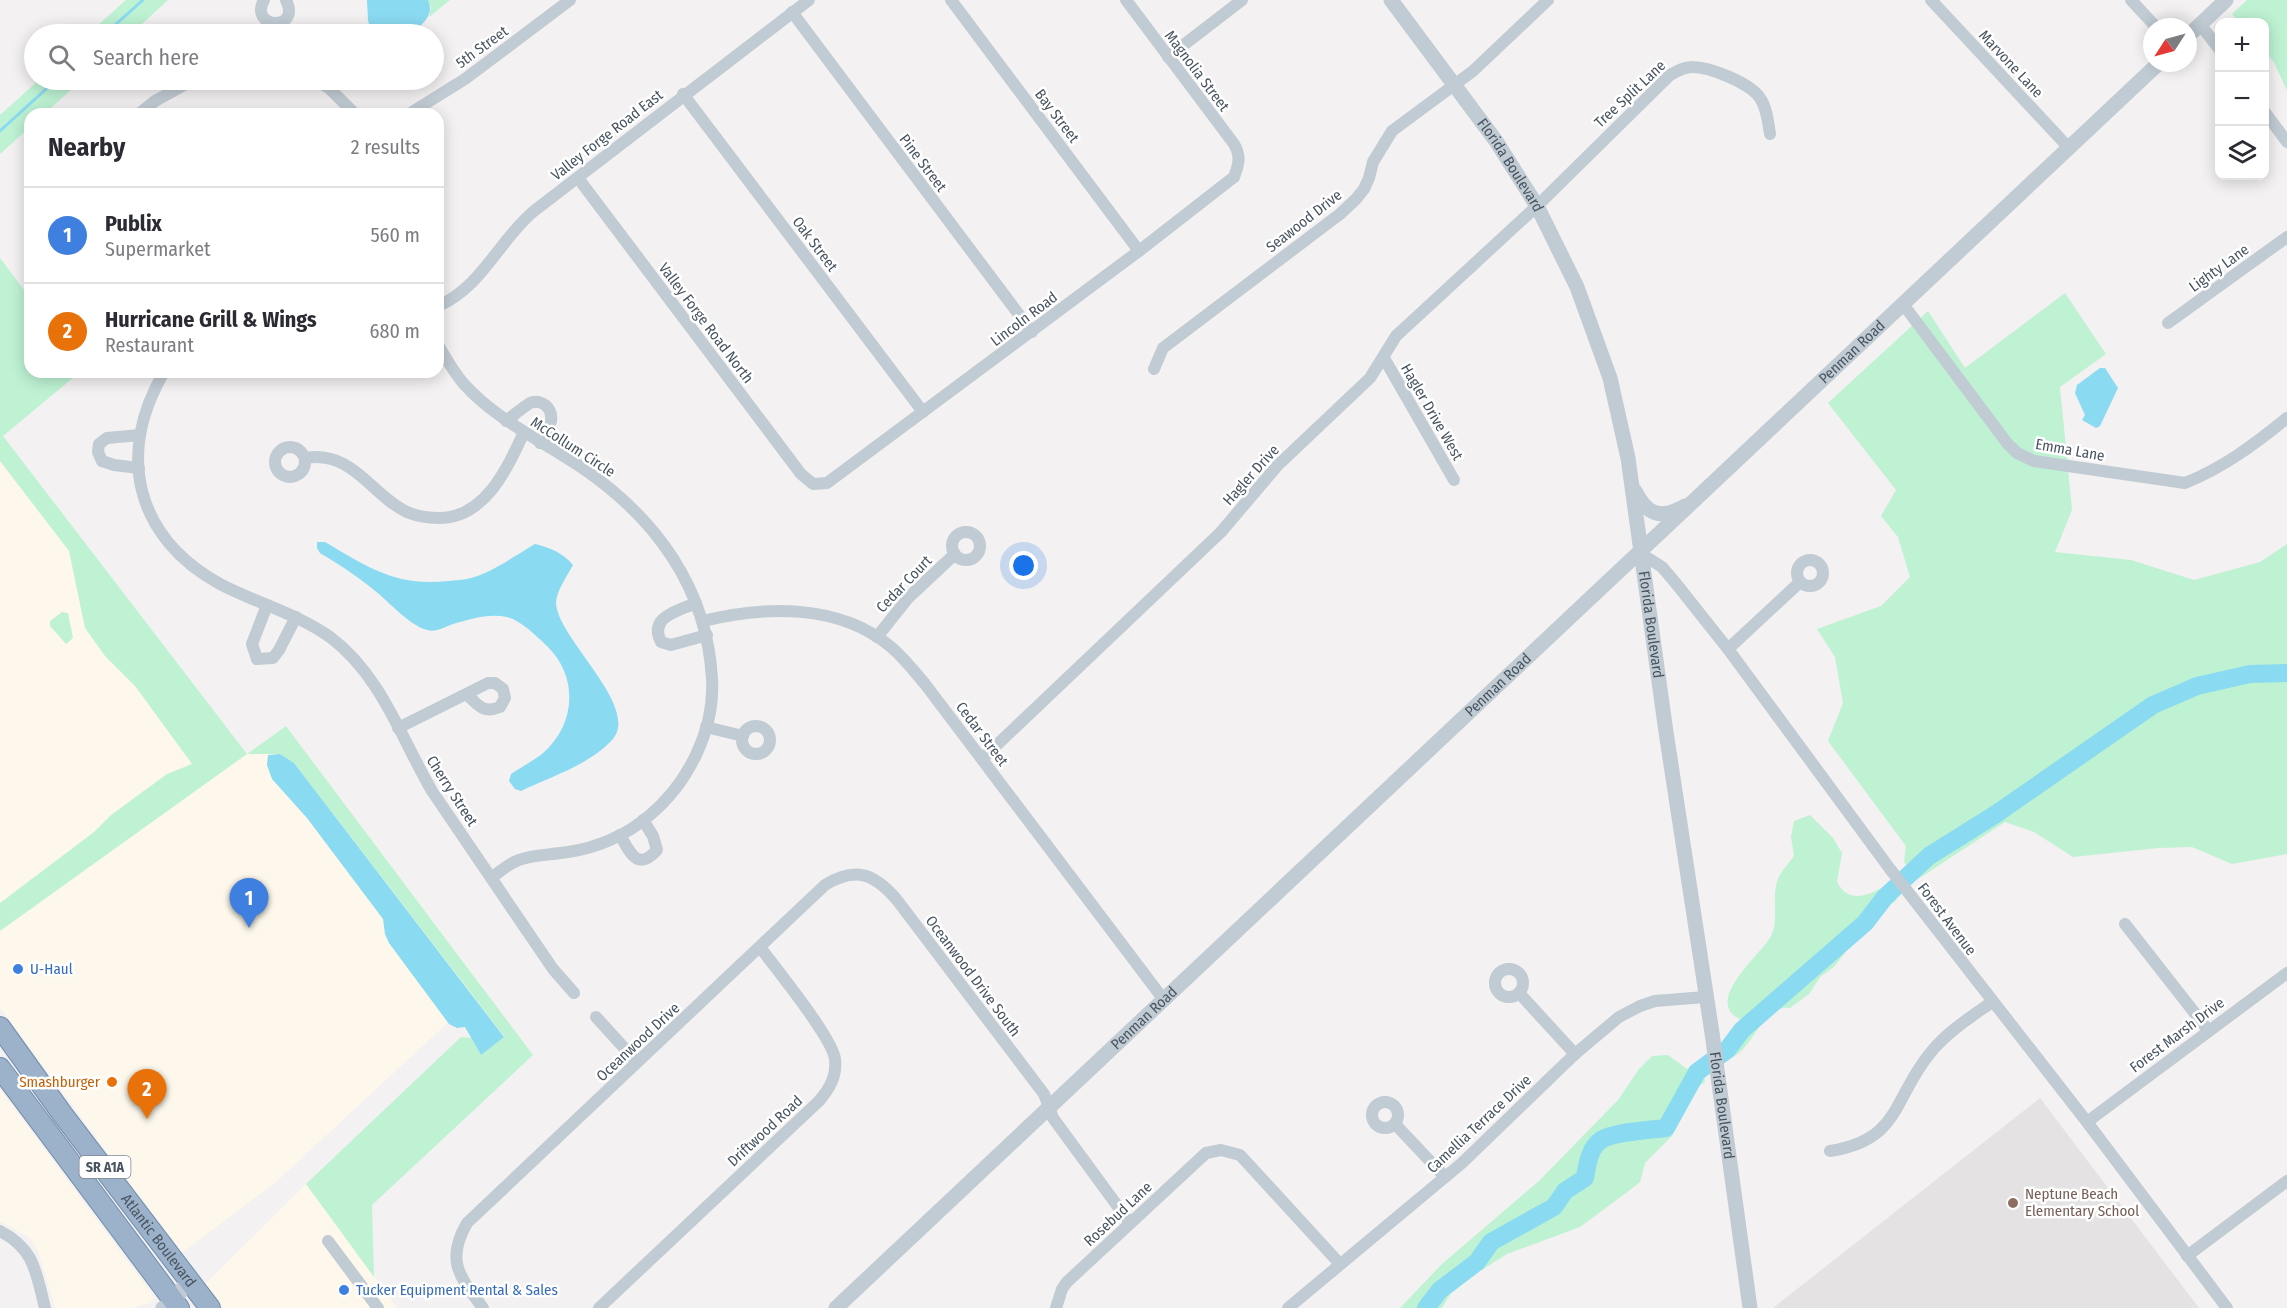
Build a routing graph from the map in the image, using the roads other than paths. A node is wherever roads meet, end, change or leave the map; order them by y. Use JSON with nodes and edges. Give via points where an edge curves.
{"nodes":[{"id":1,"x":264,"y":0,"type":"edge"},
{"id":2,"x":286,"y":0,"type":"edge"},
{"id":3,"x":570,"y":0,"type":"edge"},
{"id":4,"x":808,"y":0,"type":"edge"},
{"id":5,"x":951,"y":0,"type":"edge"},
{"id":6,"x":1126,"y":0,"type":"edge"},
{"id":7,"x":1242,"y":0,"type":"edge"},
{"id":8,"x":1391,"y":0,"type":"edge"},
{"id":9,"x":1548,"y":0,"type":"edge"},
{"id":10,"x":1931,"y":0,"type":"edge"},
{"id":11,"x":2131,"y":0,"type":"edge"},
{"id":12,"x":2226,"y":0,"type":"edge"},
{"id":13,"x":792,"y":12,"type":"junction"},
{"id":14,"x":2148,"y":18,"type":"edge"},
{"id":15,"x":270,"y":24,"type":"edge"},
{"id":16,"x":280,"y":24,"type":"edge"},
{"id":17,"x":2200,"y":24,"type":"junction"},
{"id":18,"x":2197,"y":27,"type":"edge"},
{"id":19,"x":2215,"y":44,"type":"edge"},
{"id":20,"x":1168,"y":57,"type":"junction"},
{"id":21,"x":2149,"y":72,"type":"edge"},
{"id":22,"x":1455,"y":84,"type":"junction"},
{"id":23,"x":175,"y":90,"type":"edge"},
{"id":24,"x":331,"y":90,"type":"edge"},
{"id":25,"x":683,"y":94,"type":"junction"},
{"id":26,"x":146,"y":108,"type":"edge"},
{"id":27,"x":350,"y":108,"type":"edge"},
{"id":28,"x":419,"y":108,"type":"edge"},
{"id":29,"x":2269,"y":117,"type":"edge"},
{"id":30,"x":1770,"y":134,"type":"dead end"},
{"id":31,"x":2287,"y":142,"type":"edge"},
{"id":32,"x":2069,"y":148,"type":"junction"},
{"id":33,"x":1239,"y":161,"type":"joint"},
{"id":34,"x":578,"y":178,"type":"junction"},
{"id":35,"x":1536,"y":206,"type":"junction"},
{"id":36,"x":2287,"y":237,"type":"edge"},
{"id":37,"x":1139,"y":251,"type":"junction"},
{"id":38,"x":444,"y":303,"type":"edge"},
{"id":39,"x":1903,"y":304,"type":"junction"},
{"id":40,"x":2168,"y":323,"type":"dead end"},
{"id":41,"x":1032,"y":332,"type":"junction"},
{"id":42,"x":444,"y":354,"type":"edge"},
{"id":43,"x":1384,"y":358,"type":"junction"},
{"id":44,"x":1154,"y":369,"type":"dead end"},
{"id":45,"x":161,"y":378,"type":"edge"},
{"id":46,"x":923,"y":412,"type":"junction"},
{"id":47,"x":2287,"y":418,"type":"edge"},
{"id":48,"x":506,"y":421,"type":"junction"},
{"id":49,"x":524,"y":432,"type":"junction"},
{"id":50,"x":140,"y":435,"type":"junction"},
{"id":51,"x":540,"y":442,"type":"junction"},
{"id":52,"x":304,"y":458,"type":"dead end"},
{"id":53,"x":139,"y":468,"type":"junction"},
{"id":54,"x":1454,"y":480,"type":"dead end"},
{"id":55,"x":813,"y":484,"type":"joint"},
{"id":56,"x":1632,"y":486,"type":"junction"},
{"id":57,"x":1696,"y":500,"type":"junction"},
{"id":58,"x":1640,"y":553,"type":"junction"},
{"id":59,"x":955,"y":554,"type":"dead end"},
{"id":60,"x":1800,"y":582,"type":"dead end"},
{"id":61,"x":696,"y":603,"type":"junction"},
{"id":62,"x":267,"y":605,"type":"junction"},
{"id":63,"x":296,"y":616,"type":"junction"},
{"id":64,"x":703,"y":621,"type":"junction"},
{"id":65,"x":707,"y":635,"type":"junction"},
{"id":66,"x":877,"y":637,"type":"junction"},
{"id":67,"x":1728,"y":649,"type":"junction"},
{"id":68,"x":466,"y":694,"type":"dead end"},
{"id":69,"x":706,"y":727,"type":"junction"},
{"id":70,"x":398,"y":728,"type":"junction"},
{"id":71,"x":742,"y":736,"type":"dead end"},
{"id":72,"x":982,"y":759,"type":"junction"},
{"id":73,"x":643,"y":820,"type":"junction"},
{"id":74,"x":620,"y":835,"type":"junction"},
{"id":75,"x":861,"y":875,"type":"joint"},
{"id":76,"x":492,"y":877,"type":"junction"},
{"id":77,"x":2125,"y":924,"type":"dead end"},
{"id":78,"x":760,"y":947,"type":"junction"},
{"id":79,"x":2287,"y":973,"type":"edge"},
{"id":80,"x":574,"y":993,"type":"dead end"},
{"id":81,"x":1519,"y":993,"type":"dead end"},
{"id":82,"x":1705,"y":997,"type":"junction"},
{"id":83,"x":1164,"y":1000,"type":"junction"},
{"id":84,"x":1992,"y":1002,"type":"junction"},
{"id":85,"x":596,"y":1017,"type":"dead end"},
{"id":86,"x":0,"y":1027,"type":"edge"},
{"id":87,"x":2208,"y":1030,"type":"junction"},
{"id":88,"x":9,"y":1051,"type":"edge"},
{"id":89,"x":1575,"y":1054,"type":"junction"},
{"id":90,"x":637,"y":1062,"type":"junction"},
{"id":91,"x":0,"y":1067,"type":"edge"},
{"id":92,"x":1049,"y":1107,"type":"junction"},
{"id":93,"x":63,"y":1115,"type":"junction"},
{"id":94,"x":2087,"y":1122,"type":"junction"},
{"id":95,"x":1395,"y":1124,"type":"dead end"},
{"id":96,"x":1830,"y":1151,"type":"dead end"},
{"id":97,"x":1445,"y":1177,"type":"junction"},
{"id":98,"x":2287,"y":1181,"type":"edge"},
{"id":99,"x":1130,"y":1223,"type":"junction"},
{"id":100,"x":0,"y":1231,"type":"edge"},
{"id":101,"x":328,"y":1241,"type":"dead end"},
{"id":102,"x":2187,"y":1256,"type":"junction"},
{"id":103,"x":1340,"y":1264,"type":"junction"},
{"id":104,"x":189,"y":1279,"type":"junction"},
{"id":105,"x":172,"y":1306,"type":"edge"},
{"id":106,"x":373,"y":1306,"type":"edge"},
{"id":107,"x":45,"y":1308,"type":"edge"},
{"id":108,"x":210,"y":1308,"type":"edge"},
{"id":109,"x":483,"y":1308,"type":"edge"},
{"id":110,"x":599,"y":1308,"type":"edge"},
{"id":111,"x":836,"y":1308,"type":"edge"},
{"id":112,"x":1056,"y":1308,"type":"edge"},
{"id":113,"x":1288,"y":1308,"type":"edge"},
{"id":114,"x":1750,"y":1308,"type":"edge"},
{"id":115,"x":2227,"y":1308,"type":"edge"}],
"edges":[{"from":1,"to":15,"type":"street","via":[[262,16]]},
{"from":2,"to":16,"type":"street","via":[[289,14]]},
{"from":3,"to":28,"type":"street","name":"5th Street","via":[[465,80]]},
{"from":4,"to":13,"type":"street","name":"Valley Forge Road East"},
{"from":5,"to":37,"type":"street","name":"Bay Street"},
{"from":6,"to":20,"type":"street","name":"Magnolia Street"},
{"from":7,"to":20,"type":"street"},
{"from":8,"to":22,"type":"street","name":"Florida Boulevard"},
{"from":9,"to":22,"type":"street","name":"Seawood Drive"},
{"from":10,"to":32,"type":"street","name":"Marvone Lane"},
{"from":11,"to":14,"type":"street"},
{"from":12,"to":17,"type":"street"},
{"from":13,"to":25,"type":"street","name":"Valley Forge Road East"},
{"from":13,"to":41,"type":"street","name":"Pine Street"},
{"from":17,"to":18,"type":"street"},
{"from":17,"to":19,"type":"street"},
{"from":20,"to":33,"type":"street","name":"Magnolia Street","via":[[1234,144]]},
{"from":21,"to":32,"type":"street","name":"Penman Road"},
{"from":22,"to":35,"type":"street","name":"Florida Boulevard"},
{"from":22,"to":44,"type":"street","name":"Seawood Drive","via":[[1392,131],[1372,162],[1369,178],[1356,199],[1163,348]]},
{"from":23,"to":26,"type":"street"},
{"from":24,"to":27,"type":"street"},
{"from":25,"to":34,"type":"street","name":"Valley Forge Road East"},
{"from":25,"to":46,"type":"street","name":"Oak Street"},
{"from":29,"to":31,"type":"street"},
{"from":30,"to":35,"type":"street","name":"Tree Split Lane","via":[[1765,108],[1752,88],[1703,68],[1679,69]]},
{"from":32,"to":39,"type":"street","name":"Penman Road"},
{"from":33,"to":37,"type":"street","name":"Lincoln Road","via":[[1234,177]]},
{"from":34,"to":38,"type":"street","name":"Valley Forge Road East","via":[[519,223],[486,268],[463,292]]},
{"from":34,"to":55,"type":"street","name":"Valley Forge Road North","via":[[801,474]]},
{"from":35,"to":43,"type":"street","name":"Hagler Drive","via":[[1396,336]]},
{"from":35,"to":56,"type":"street","name":"Florida Boulevard","via":[[1593,327],[1619,414]]},
{"from":36,"to":40,"type":"street","name":"Lighty Lane"},
{"from":37,"to":41,"type":"street","name":"Lincoln Road"},
{"from":39,"to":47,"type":"street","name":"Emma Lane","via":[[2007,442],[2017,453],[2034,461],[2185,483],[2252,447]]},
{"from":39,"to":57,"type":"street","name":"Penman Road"},
{"from":41,"to":46,"type":"street","name":"Lincoln Road"},
{"from":42,"to":48,"type":"street","name":"McCollum Circle","via":[[464,383]]},
{"from":43,"to":54,"type":"street","name":"Hagler Drive West"},
{"from":43,"to":72,"type":"street","name":"Hagler Drive","via":[[1370,378],[1264,479],[1214,540]]},
{"from":45,"to":50,"type":"street","name":"Cherry Street","via":[[145,410]]},
{"from":46,"to":55,"type":"street","name":"Lincoln Road","via":[[836,478]]},
{"from":48,"to":49,"type":"street","name":"McCollum Circle"},
{"from":48,"to":51,"type":"street","via":[[529,404],[545,404],[551,421]]},
{"from":49,"to":51,"type":"street","name":"McCollum Circle"},
{"from":49,"to":52,"type":"street","via":[[488,496],[466,513],[447,518],[407,512],[358,472],[315,456]]},
{"from":50,"to":53,"type":"street","name":"Cherry Street"},
{"from":50,"to":53,"type":"street","via":[[107,438],[99,444],[98,452],[102,461]]},
{"from":51,"to":61,"type":"street","name":"McCollum Circle","via":[[603,483],[632,508],[683,573]]},
{"from":53,"to":62,"type":"street","name":"Cherry Street","via":[[141,490],[150,515],[168,543],[188,564]]},
{"from":56,"to":57,"type":"street","via":[[1647,508],[1657,513],[1671,514]]},
{"from":56,"to":58,"type":"street","name":"Florida Boulevard"},
{"from":57,"to":58,"type":"street","name":"Penman Road"},
{"from":58,"to":67,"type":"street","name":"Forest Avenue","via":[[1662,567]]},
{"from":58,"to":82,"type":"street","name":"Florida Boulevard"},
{"from":58,"to":83,"type":"street","name":"Penman Road"},
{"from":59,"to":66,"type":"street","name":"Cedar Court","via":[[908,598]]},
{"from":60,"to":67,"type":"street"},
{"from":61,"to":64,"type":"street","name":"McCollum Circle"},
{"from":61,"to":65,"type":"street","via":[[660,621],[658,636],[661,642],[671,645]]},
{"from":62,"to":63,"type":"street","name":"Cherry Street"},
{"from":62,"to":63,"type":"street","via":[[252,644],[257,659],[273,658]]},
{"from":63,"to":70,"type":"street","name":"Cherry Street","via":[[330,638],[358,663],[381,694]]},
{"from":64,"to":65,"type":"street","name":"McCollum Circle"},
{"from":64,"to":66,"type":"street","name":"Cedar Street","via":[[745,612],[793,610],[833,618]]},
{"from":65,"to":69,"type":"street","name":"McCollum Circle","via":[[712,687]]},
{"from":66,"to":72,"type":"street","name":"Cedar Street","via":[[914,671]]},
{"from":67,"to":84,"type":"street","name":"Forest Avenue"},
{"from":68,"to":70,"type":"street"},
{"from":69,"to":71,"type":"street"},
{"from":69,"to":73,"type":"street","name":"McCollum Circle","via":[[689,769]]},
{"from":70,"to":76,"type":"street","name":"Cherry Street","via":[[432,790]]},
{"from":72,"to":83,"type":"street","name":"Cedar Street"},
{"from":73,"to":74,"type":"street","name":"McCollum Circle"},
{"from":73,"to":74,"type":"street","via":[[657,844],[652,856],[638,860]]},
{"from":74,"to":76,"type":"street","name":"McCollum Circle","via":[[594,847],[516,861]]},
{"from":75,"to":78,"type":"street","name":"Oceanwood Drive","via":[[847,875],[825,885]]},
{"from":75,"to":92,"type":"street","name":"Oceanwood Drive South","via":[[877,880],[897,900],[1044,1094]]},
{"from":76,"to":80,"type":"street","name":"Cherry Street","via":[[553,969]]},
{"from":77,"to":87,"type":"street"},
{"from":78,"to":90,"type":"street","name":"Oceanwood Drive"},
{"from":78,"to":110,"type":"street","name":"Driftwood Road","via":[[833,1050],[832,1083],[819,1101]]},
{"from":79,"to":87,"type":"street","name":"Forest Marsh Drive"},
{"from":81,"to":89,"type":"street"},
{"from":82,"to":89,"type":"street","name":"Camellia Terrace Drive","via":[[1655,1001],[1628,1011]]},
{"from":82,"to":114,"type":"street","name":"Florida Boulevard"},
{"from":83,"to":92,"type":"street","name":"Penman Road"},
{"from":84,"to":94,"type":"street","name":"Forest Avenue"},
{"from":84,"to":96,"type":"street","via":[[1932,1050],[1895,1113],[1869,1141]]},
{"from":85,"to":90,"type":"street"},
{"from":86,"to":88,"type":"highway","name":"Atlantic Boulevard","number":"SR A1A"},
{"from":87,"to":94,"type":"street","name":"Forest Marsh Drive"},
{"from":88,"to":93,"type":"highway","name":"Atlantic Boulevard","number":"SR A1A"},
{"from":89,"to":97,"type":"street","name":"Camellia Terrace Drive"},
{"from":90,"to":109,"type":"street","name":"Oceanwood Drive","via":[[467,1223],[458,1240],[457,1269]]},
{"from":91,"to":93,"type":"highway","via":[[6,1063],[21,1069]]},
{"from":91,"to":105,"type":"highway","name":"Atlantic Boulevard","number":"SR A1A"},
{"from":92,"to":99,"type":"street","name":"Oceanwood Drive South","via":[[1053,1118]]},
{"from":92,"to":111,"type":"street","name":"Penman Road"},
{"from":93,"to":104,"type":"highway","name":"Atlantic Boulevard","number":"SR A1A"},
{"from":94,"to":102,"type":"street","name":"Forest Avenue"},
{"from":95,"to":97,"type":"street"},
{"from":97,"to":103,"type":"street","name":"Camellia Terrace Drive"},
{"from":98,"to":102,"type":"street"},
{"from":99,"to":103,"type":"street","name":"Rosebud Lane","via":[[1193,1164],[1211,1151],[1221,1150],[1240,1155]]},
{"from":99,"to":112,"type":"street","name":"Rosebud Lane","via":[[1067,1282]]},
{"from":100,"to":107,"type":"street","via":[[25,1249],[34,1266]]},
{"from":101,"to":106,"type":"street"},
{"from":102,"to":115,"type":"street","name":"Forest Avenue"},
{"from":103,"to":113,"type":"street","name":"Camellia Terrace Drive"},
{"from":104,"to":105,"type":"street"},
{"from":104,"to":108,"type":"highway","name":"Atlantic Boulevard","number":"SR A1A"}]}
